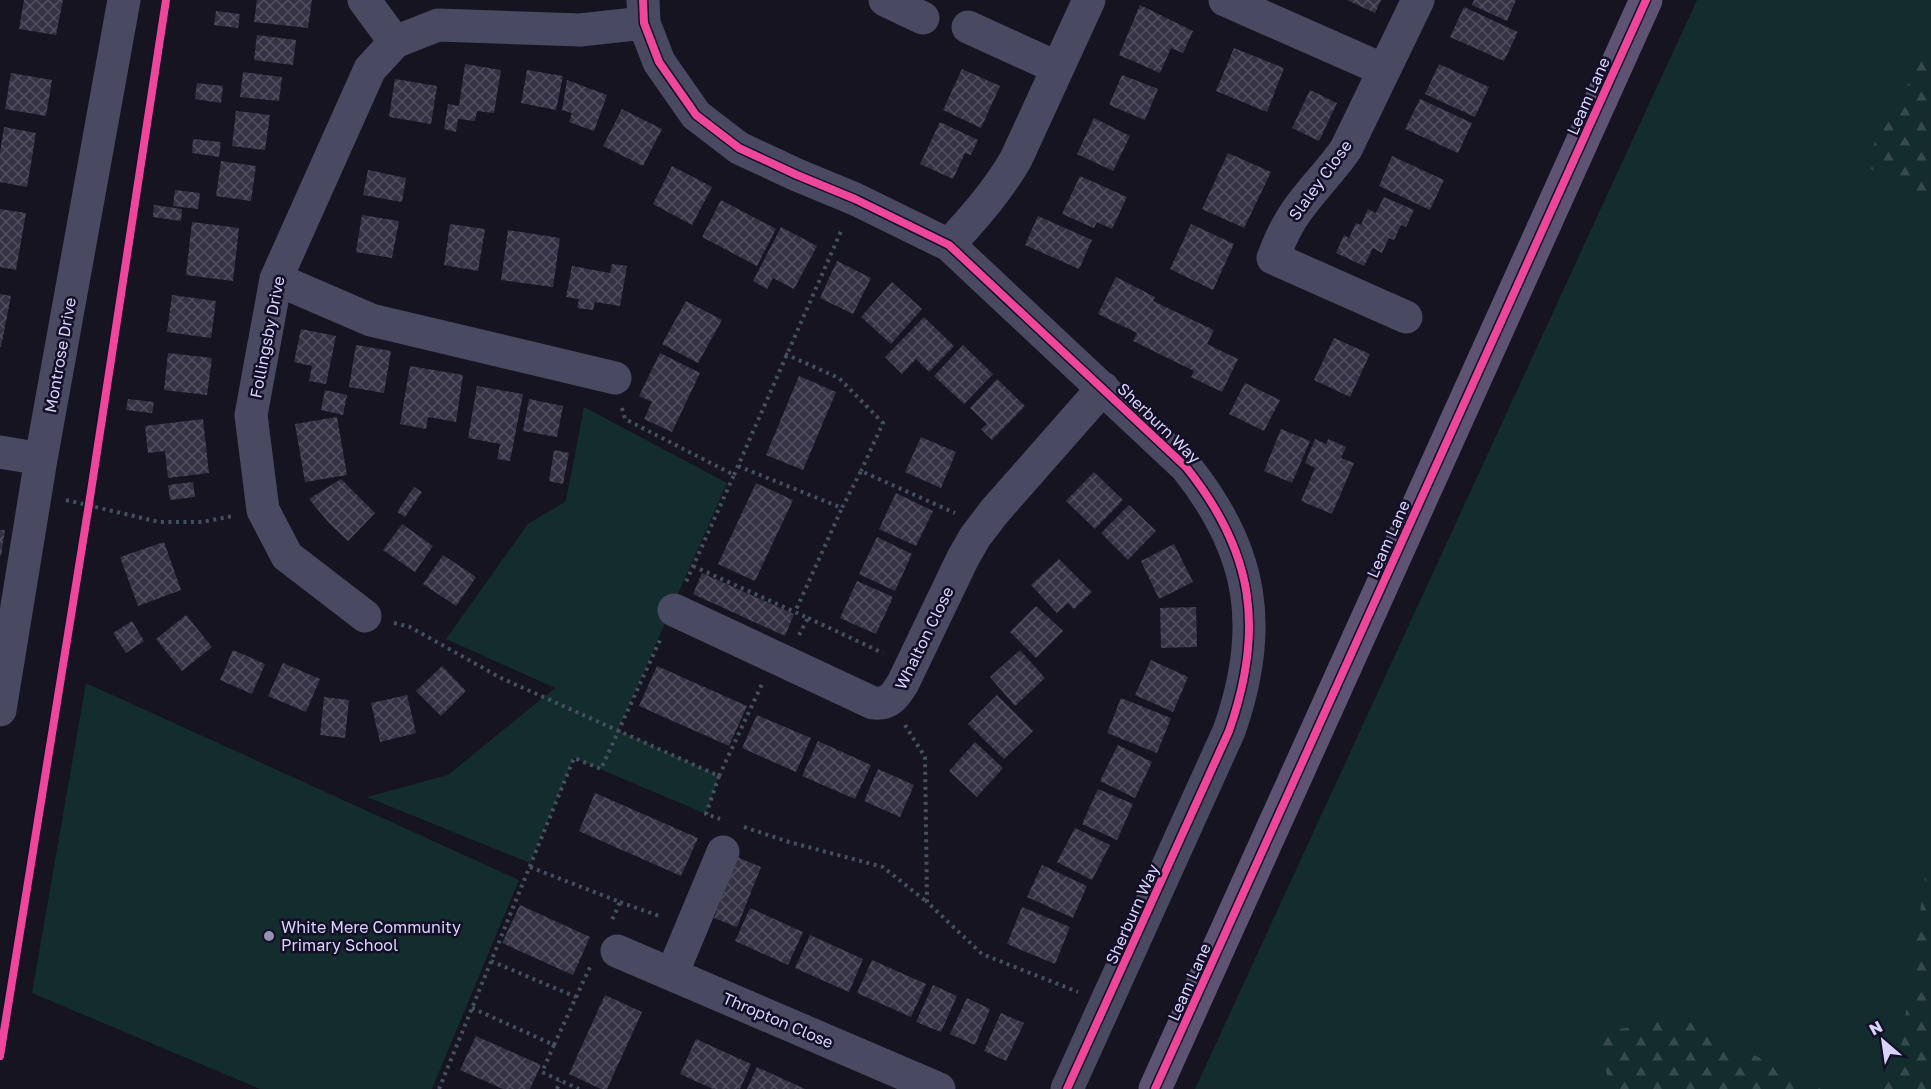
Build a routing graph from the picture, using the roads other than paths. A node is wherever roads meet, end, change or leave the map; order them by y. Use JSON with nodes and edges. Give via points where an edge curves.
{"nodes":[{"id":1,"x":124,"y":0,"type":"edge"},
{"id":2,"x":364,"y":0,"type":"edge"},
{"id":3,"x":885,"y":0,"type":"edge"},
{"id":4,"x":1089,"y":0,"type":"edge"},
{"id":5,"x":1225,"y":0,"type":"edge"},
{"id":6,"x":1418,"y":0,"type":"edge"},
{"id":7,"x":1646,"y":0,"type":"edge"},
{"id":8,"x":643,"y":11,"type":"edge"},
{"id":9,"x":923,"y":18,"type":"dead end"},
{"id":10,"x":968,"y":27,"type":"dead end"},
{"id":11,"x":395,"y":42,"type":"junction"},
{"id":12,"x":1058,"y":68,"type":"junction"},
{"id":13,"x":1384,"y":70,"type":"junction"},
{"id":14,"x":949,"y":245,"type":"junction"},
{"id":15,"x":276,"y":279,"type":"junction"},
{"id":16,"x":1406,"y":317,"type":"dead end"},
{"id":17,"x":615,"y":378,"type":"road end"},
{"id":18,"x":1103,"y":388,"type":"junction"},
{"id":19,"x":0,"y":452,"type":"edge"},
{"id":20,"x":41,"y":459,"type":"junction"},
{"id":21,"x":674,"y":610,"type":"road end"},
{"id":22,"x":365,"y":616,"type":"road end"},
{"id":23,"x":0,"y":710,"type":"edge"},
{"id":24,"x":727,"y":832,"type":"road end"},
{"id":25,"x":606,"y":946,"type":"road end"},
{"id":26,"x":672,"y":974,"type":"junction"},
{"id":27,"x":939,"y":1089,"type":"edge"},
{"id":28,"x":1067,"y":1089,"type":"edge"},
{"id":29,"x":1155,"y":1089,"type":"edge"}],
"edges":[{"from":1,"to":20,"type":"street","name":"Montrose Drive"},
{"from":2,"to":11,"type":"street"},
{"from":3,"to":9,"type":"street"},
{"from":4,"to":12,"type":"street"},
{"from":5,"to":13,"type":"street"},
{"from":6,"to":13,"type":"street","name":"Slaley Close"},
{"from":7,"to":29,"type":"main road","name":"Leam Lane"},
{"from":8,"to":11,"type":"street","name":"Follingsby Drive","via":[[580,30],[438,25]]},
{"from":8,"to":14,"type":"street","name":"Sherburn Way","via":[[659,62],[696,115],[739,148]]},
{"from":10,"to":12,"type":"street"},
{"from":11,"to":15,"type":"street","name":"Follingsby Drive","via":[[370,69]]},
{"from":12,"to":14,"type":"street","via":[[1003,182]]},
{"from":13,"to":16,"type":"street","name":"Slaley Close","via":[[1346,149],[1297,211],[1273,258]]},
{"from":14,"to":18,"type":"street","name":"Sherburn Way"},
{"from":15,"to":17,"type":"street","via":[[371,320]]},
{"from":15,"to":22,"type":"street","name":"Follingsby Drive","via":[[251,415],[263,510],[287,556]]},
{"from":18,"to":21,"type":"street","name":"Whalton Close","via":[[984,526],[963,558],[900,688],[889,701],[873,703]]},
{"from":18,"to":28,"type":"street","name":"Sherburn Way","via":[[1173,453],[1220,514],[1241,564],[1249,615],[1246,674],[1229,731]]},
{"from":19,"to":20,"type":"street"},
{"from":20,"to":23,"type":"street","name":"Montrose Drive"},
{"from":24,"to":26,"type":"street"},
{"from":25,"to":26,"type":"street","name":"Thropton Close"},
{"from":26,"to":27,"type":"street","name":"Thropton Close"}]}
